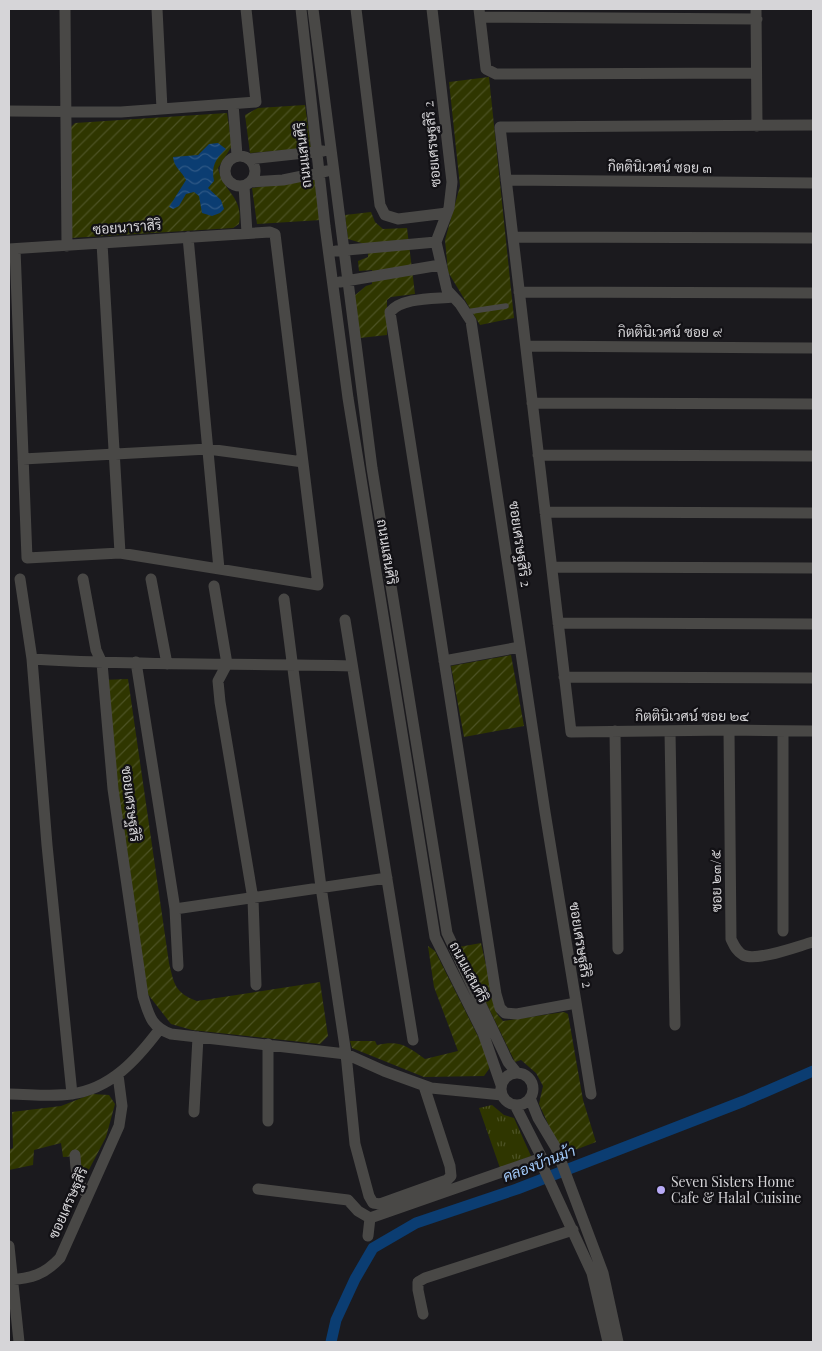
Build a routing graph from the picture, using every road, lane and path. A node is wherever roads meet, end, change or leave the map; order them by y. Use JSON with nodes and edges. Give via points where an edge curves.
{"nodes":[{"id":1,"x":65,"y":9,"type":"edge"},
{"id":2,"x":156,"y":9,"type":"edge"},
{"id":3,"x":246,"y":9,"type":"edge"},
{"id":4,"x":301,"y":9,"type":"edge"},
{"id":5,"x":313,"y":9,"type":"edge"},
{"id":6,"x":356,"y":9,"type":"edge"},
{"id":7,"x":432,"y":9,"type":"edge"},
{"id":8,"x":480,"y":13,"type":"edge"},
{"id":9,"x":756,"y":14,"type":"edge"},
{"id":10,"x":756,"y":73,"type":"junction"},
{"id":11,"x":233,"y":104,"type":"junction"},
{"id":12,"x":162,"y":109,"type":"junction"},
{"id":13,"x":9,"y":111,"type":"edge"},
{"id":14,"x":66,"y":112,"type":"junction"},
{"id":15,"x":813,"y":125,"type":"edge"},
{"id":16,"x":757,"y":126,"type":"junction"},
{"id":17,"x":331,"y":150,"type":"junction"},
{"id":18,"x":317,"y":151,"type":"junction"},
{"id":19,"x":237,"y":155,"type":"junction"},
{"id":20,"x":250,"y":159,"type":"junction"},
{"id":21,"x":333,"y":169,"type":"junction"},
{"id":22,"x":320,"y":172,"type":"junction"},
{"id":23,"x":506,"y":180,"type":"junction"},
{"id":24,"x":813,"y":183,"type":"edge"},
{"id":25,"x":247,"y":184,"type":"junction"},
{"id":26,"x":447,"y":213,"type":"junction"},
{"id":27,"x":246,"y":233,"type":"junction"},
{"id":28,"x":513,"y":237,"type":"junction"},
{"id":29,"x":188,"y":238,"type":"junction"},
{"id":30,"x":813,"y":238,"type":"edge"},
{"id":31,"x":436,"y":242,"type":"junction"},
{"id":32,"x":102,"y":243,"type":"junction"},
{"id":33,"x":67,"y":246,"type":"junction"},
{"id":34,"x":12,"y":249,"type":"edge"},
{"id":35,"x":343,"y":251,"type":"junction"},
{"id":36,"x":329,"y":252,"type":"junction"},
{"id":37,"x":440,"y":265,"type":"junction"},
{"id":38,"x":347,"y":281,"type":"junction"},
{"id":39,"x":333,"y":283,"type":"junction"},
{"id":40,"x":519,"y":292,"type":"junction"},
{"id":41,"x":813,"y":293,"type":"edge"},
{"id":42,"x":453,"y":296,"type":"junction"},
{"id":43,"x":506,"y":306,"type":"dead end"},
{"id":44,"x":466,"y":312,"type":"junction"},
{"id":45,"x":526,"y":346,"type":"junction"},
{"id":46,"x":813,"y":348,"type":"edge"},
{"id":47,"x":362,"y":399,"type":"junction"},
{"id":48,"x":349,"y":401,"type":"junction"},
{"id":49,"x":532,"y":403,"type":"junction"},
{"id":50,"x":813,"y":404,"type":"edge"},
{"id":51,"x":208,"y":449,"type":"junction"},
{"id":52,"x":114,"y":455,"type":"junction"},
{"id":53,"x":538,"y":455,"type":"junction"},
{"id":54,"x":813,"y":456,"type":"edge"},
{"id":55,"x":23,"y":459,"type":"junction"},
{"id":56,"x":303,"y":462,"type":"junction"},
{"id":57,"x":377,"y":499,"type":"junction"},
{"id":58,"x":364,"y":500,"type":"junction"},
{"id":59,"x":545,"y":512,"type":"junction"},
{"id":60,"x":813,"y":513,"type":"edge"},
{"id":61,"x":120,"y":553,"type":"junction"},
{"id":62,"x":552,"y":567,"type":"junction"},
{"id":63,"x":813,"y":568,"type":"edge"},
{"id":64,"x":219,"y":569,"type":"junction"},
{"id":65,"x":20,"y":579,"type":"dead end"},
{"id":66,"x":83,"y":579,"type":"dead end"},
{"id":67,"x":151,"y":579,"type":"dead end"},
{"id":68,"x":214,"y":586,"type":"dead end"},
{"id":69,"x":284,"y":599,"type":"dead end"},
{"id":70,"x":345,"y":620,"type":"dead end"},
{"id":71,"x":558,"y":623,"type":"junction"},
{"id":72,"x":813,"y":624,"type":"edge"},
{"id":73,"x":520,"y":647,"type":"junction"},
{"id":74,"x":32,"y":659,"type":"junction"},
{"id":75,"x":444,"y":661,"type":"junction"},
{"id":76,"x":136,"y":662,"type":"junction"},
{"id":77,"x":102,"y":663,"type":"junction"},
{"id":78,"x":167,"y":664,"type":"junction"},
{"id":79,"x":227,"y":664,"type":"junction"},
{"id":80,"x":292,"y":664,"type":"junction"},
{"id":81,"x":352,"y":666,"type":"junction"},
{"id":82,"x":564,"y":677,"type":"junction"},
{"id":83,"x":813,"y":678,"type":"edge"},
{"id":84,"x":410,"y":701,"type":"junction"},
{"id":85,"x":396,"y":703,"type":"junction"},
{"id":86,"x":729,"y":730,"type":"junction"},
{"id":87,"x":615,"y":731,"type":"junction"},
{"id":88,"x":670,"y":731,"type":"junction"},
{"id":89,"x":783,"y":731,"type":"junction"},
{"id":90,"x":813,"y":731,"type":"edge"},
{"id":91,"x":387,"y":878,"type":"junction"},
{"id":92,"x":322,"y":887,"type":"junction"},
{"id":93,"x":442,"y":897,"type":"junction"},
{"id":94,"x":429,"y":898,"type":"junction"},
{"id":95,"x":253,"y":899,"type":"junction"},
{"id":96,"x":175,"y":909,"type":"junction"},
{"id":97,"x":783,"y":931,"type":"dead end"},
{"id":98,"x":813,"y":942,"type":"edge"},
{"id":99,"x":618,"y":949,"type":"dead end"},
{"id":100,"x":178,"y":966,"type":"dead end"},
{"id":101,"x":256,"y":985,"type":"dead end"},
{"id":102,"x":468,"y":991,"type":"junction"},
{"id":103,"x":576,"y":1004,"type":"junction"},
{"id":104,"x":675,"y":1025,"type":"dead end"},
{"id":105,"x":159,"y":1030,"type":"junction"},
{"id":106,"x":198,"y":1037,"type":"junction"},
{"id":107,"x":413,"y":1040,"type":"dead end"},
{"id":108,"x":268,"y":1044,"type":"junction"},
{"id":109,"x":346,"y":1054,"type":"junction"},
{"id":110,"x":516,"y":1072,"type":"junction"},
{"id":111,"x":118,"y":1075,"type":"junction"},
{"id":112,"x":424,"y":1086,"type":"junction"},
{"id":113,"x":501,"y":1090,"type":"junction"},
{"id":114,"x":9,"y":1094,"type":"edge"},
{"id":115,"x":72,"y":1094,"type":"junction"},
{"id":116,"x":591,"y":1094,"type":"dead end"},
{"id":117,"x":530,"y":1098,"type":"junction"},
{"id":118,"x":516,"y":1105,"type":"junction"},
{"id":119,"x":194,"y":1112,"type":"dead end"},
{"id":120,"x":268,"y":1121,"type":"dead end"},
{"id":121,"x":75,"y":1155,"type":"dead end"},
{"id":122,"x":542,"y":1161,"type":"junction"},
{"id":123,"x":258,"y":1189,"type":"dead end"},
{"id":124,"x":88,"y":1195,"type":"junction"},
{"id":125,"x":370,"y":1218,"type":"junction"},
{"id":126,"x":573,"y":1230,"type":"junction"},
{"id":127,"x":368,"y":1236,"type":"dead end"},
{"id":128,"x":9,"y":1246,"type":"edge"},
{"id":129,"x":10,"y":1280,"type":"edge"},
{"id":130,"x":424,"y":1314,"type":"dead end"},
{"id":131,"x":608,"y":1319,"type":"junction"},
{"id":132,"x":18,"y":1342,"type":"edge"},
{"id":133,"x":608,"y":1342,"type":"edge"},
{"id":134,"x":618,"y":1342,"type":"edge"}],
"edges":[{"from":1,"to":14,"type":"street"},
{"from":2,"to":12,"type":"street"},
{"from":3,"to":11,"type":"street","via":[[256,102]]},
{"from":4,"to":18,"type":"street","name":"ถนนแสนศิริ"},
{"from":5,"to":17,"type":"street","name":"ถนนแสนศิริ"},
{"from":6,"to":26,"type":"street","via":[[380,206],[384,215],[398,219]]},
{"from":7,"to":26,"type":"street","name":"ซอยเศรษฐสิริ 2","via":[[452,182]]},
{"from":8,"to":9,"type":"street"},
{"from":8,"to":10,"type":"street","via":[[486,69],[496,74]]},
{"from":9,"to":10,"type":"street"},
{"from":10,"to":16,"type":"street"},
{"from":11,"to":12,"type":"street"},
{"from":11,"to":19,"type":"street"},
{"from":12,"to":14,"type":"street"},
{"from":13,"to":14,"type":"street"},
{"from":14,"to":33,"type":"street"},
{"from":15,"to":16,"type":"street"},
{"from":16,"to":23,"type":"street","via":[[500,127]]},
{"from":17,"to":18,"type":"street"},
{"from":17,"to":21,"type":"street","name":"ถนนแสนศิริ"},
{"from":18,"to":20,"type":"street"},
{"from":18,"to":22,"type":"street","name":"ถนนแสนศิริ"},
{"from":19,"to":20,"type":"street"},
{"from":19,"to":25,"type":"street","via":[[228,161],[226,176],[232,184]]},
{"from":20,"to":25,"type":"street","via":[[256,169]]},
{"from":21,"to":22,"type":"street"},
{"from":21,"to":35,"type":"street","name":"ถนนแสนศิริ"},
{"from":22,"to":25,"type":"street"},
{"from":22,"to":36,"type":"street","name":"ถนนแสนศิริ"},
{"from":23,"to":24,"type":"street","name":"กิตตินิเวศน์ ซอย ๓"},
{"from":23,"to":28,"type":"street"},
{"from":25,"to":27,"type":"street"},
{"from":26,"to":31,"type":"street","name":"ซอยเศรษฐสิริ 2"},
{"from":27,"to":29,"type":"street","name":"ซอยนาราสิริ"},
{"from":27,"to":56,"type":"street","name":"ซอยนาราสิริ","via":[[275,234]]},
{"from":28,"to":30,"type":"street"},
{"from":28,"to":40,"type":"street"},
{"from":29,"to":32,"type":"street","name":"ซอยนาราสิริ"},
{"from":29,"to":51,"type":"street"},
{"from":31,"to":35,"type":"street"},
{"from":31,"to":37,"type":"street","name":"ซอยเศรษฐสิริ 2"},
{"from":32,"to":33,"type":"street","name":"ซอยนาราสิริ"},
{"from":32,"to":52,"type":"street"},
{"from":33,"to":34,"type":"street","name":"ซอยนาราสิริ"},
{"from":34,"to":55,"type":"street"},
{"from":35,"to":36,"type":"street"},
{"from":35,"to":38,"type":"street","name":"ถนนแสนศิริ"},
{"from":36,"to":39,"type":"street","name":"ถนนแสนศิริ"},
{"from":37,"to":38,"type":"street"},
{"from":37,"to":42,"type":"street","name":"ซอยเศรษฐสิริ 2","via":[[447,290]]},
{"from":38,"to":39,"type":"street"},
{"from":38,"to":47,"type":"street","name":"ถนนแสนศิริ"},
{"from":39,"to":48,"type":"street","name":"ถนนแสนศิริ"},
{"from":40,"to":41,"type":"street"},
{"from":40,"to":45,"type":"street"},
{"from":42,"to":44,"type":"street","name":"ซอยเศรษฐสิริ 2"},
{"from":42,"to":75,"type":"street","via":[[403,303],[390,312]]},
{"from":43,"to":44,"type":"lane"},
{"from":44,"to":73,"type":"street","name":"ซอยเศรษฐสิริ 2","via":[[472,321]]},
{"from":45,"to":46,"type":"street","name":"กิตตินิเวศน์ ซอย ๙"},
{"from":45,"to":49,"type":"street"},
{"from":47,"to":48,"type":"street"},
{"from":47,"to":57,"type":"street","name":"ถนนแสนศิริ"},
{"from":48,"to":58,"type":"street","name":"ถนนแสนศิริ"},
{"from":49,"to":50,"type":"street"},
{"from":49,"to":53,"type":"street"},
{"from":51,"to":52,"type":"street"},
{"from":51,"to":56,"type":"street"},
{"from":51,"to":64,"type":"street"},
{"from":52,"to":55,"type":"street"},
{"from":52,"to":61,"type":"street"},
{"from":53,"to":54,"type":"street"},
{"from":53,"to":59,"type":"street"},
{"from":55,"to":61,"type":"street","via":[[26,558]]},
{"from":56,"to":64,"type":"street","via":[[318,585]]},
{"from":57,"to":58,"type":"street"},
{"from":57,"to":84,"type":"street","name":"ถนนแสนศิริ"},
{"from":58,"to":85,"type":"street","name":"ถนนแสนศิริ"},
{"from":59,"to":60,"type":"street"},
{"from":59,"to":62,"type":"street"},
{"from":61,"to":64,"type":"street"},
{"from":62,"to":63,"type":"street"},
{"from":62,"to":71,"type":"street"},
{"from":65,"to":74,"type":"street"},
{"from":66,"to":77,"type":"street","name":"ซอยเศรษฐสิริ","via":[[96,650]]},
{"from":67,"to":78,"type":"street"},
{"from":68,"to":79,"type":"street"},
{"from":69,"to":80,"type":"street"},
{"from":70,"to":81,"type":"street"},
{"from":71,"to":72,"type":"street"},
{"from":71,"to":82,"type":"street"},
{"from":73,"to":75,"type":"street"},
{"from":73,"to":103,"type":"street","name":"ซอยเศรษฐสิริ 2"},
{"from":74,"to":77,"type":"street"},
{"from":74,"to":115,"type":"street"},
{"from":75,"to":103,"type":"street","via":[[500,1008],[505,1013],[517,1014]]},
{"from":76,"to":77,"type":"street"},
{"from":76,"to":78,"type":"street"},
{"from":76,"to":96,"type":"street"},
{"from":77,"to":105,"type":"street","name":"ซอยเศรษฐสิริ","via":[[113,789],[143,996],[149,1016]]},
{"from":78,"to":79,"type":"street"},
{"from":79,"to":80,"type":"street"},
{"from":79,"to":95,"type":"street","via":[[218,682],[220,702]]},
{"from":80,"to":81,"type":"street"},
{"from":80,"to":92,"type":"street"},
{"from":81,"to":91,"type":"street"},
{"from":82,"to":83,"type":"street"},
{"from":82,"to":87,"type":"street","name":"กิตตินิเวศน์ ซอย ๒๔","via":[[571,732]]},
{"from":84,"to":85,"type":"street"},
{"from":84,"to":93,"type":"street","name":"ถนนแสนศิริ"},
{"from":85,"to":94,"type":"street","name":"ถนนแสนศิริ"},
{"from":86,"to":88,"type":"street","name":"กิตตินิเวศน์ ซอย ๒๔"},
{"from":86,"to":89,"type":"street","name":"กิตตินิเวศน์ ซอย ๒๔"},
{"from":86,"to":98,"type":"street","name":"ซอย ๒๓/๕","via":[[731,939],[743,955],[755,957]]},
{"from":87,"to":88,"type":"street","name":"กิตตินิเวศน์ ซอย ๒๔"},
{"from":87,"to":99,"type":"street"},
{"from":88,"to":104,"type":"street"},
{"from":89,"to":90,"type":"street","name":"กิตตินิเวศน์ ซอย ๒๔"},
{"from":89,"to":97,"type":"street"},
{"from":91,"to":92,"type":"street"},
{"from":91,"to":107,"type":"street"},
{"from":92,"to":95,"type":"street"},
{"from":92,"to":109,"type":"street"},
{"from":93,"to":94,"type":"street"},
{"from":93,"to":102,"type":"street","name":"ถนนแสนศิริ","via":[[452,945]]},
{"from":94,"to":102,"type":"street","name":"ถนนแสนศิริ","via":[[435,937],[442,956]]},
{"from":95,"to":96,"type":"street"},
{"from":95,"to":101,"type":"street"},
{"from":96,"to":100,"type":"street"},
{"from":102,"to":110,"type":"street","name":"ถนนแสนศิริ"},
{"from":102,"to":113,"type":"street","name":"ถนนแสนศิริ"},
{"from":103,"to":116,"type":"street","name":"ซอยเศรษฐสิริ 2"},
{"from":105,"to":106,"type":"street"},
{"from":105,"to":111,"type":"street","via":[[137,1059]]},
{"from":106,"to":108,"type":"street"},
{"from":106,"to":119,"type":"street"},
{"from":108,"to":109,"type":"street"},
{"from":108,"to":120,"type":"street"},
{"from":109,"to":112,"type":"street"},
{"from":109,"to":112,"type":"street","via":[[355,1144],[373,1202],[380,1204],[451,1176]]},
{"from":110,"to":113,"type":"street","via":[[506,1076]]},
{"from":110,"to":117,"type":"street","via":[[526,1075],[532,1084]]},
{"from":111,"to":115,"type":"street"},
{"from":111,"to":124,"type":"street","name":"ซอยเศรษฐสิริ","via":[[122,1106],[118,1126]]},
{"from":112,"to":113,"type":"street","via":[[453,1091]]},
{"from":113,"to":118,"type":"street","via":[[505,1100]]},
{"from":114,"to":115,"type":"street"},
{"from":117,"to":118,"type":"street"},
{"from":117,"to":131,"type":"street","via":[[556,1148],[604,1273]]},
{"from":118,"to":122,"type":"street"},
{"from":121,"to":124,"type":"street","via":[[79,1184]]},
{"from":122,"to":125,"type":"street"},
{"from":122,"to":126,"type":"street"},
{"from":123,"to":125,"type":"street","via":[[348,1200]]},
{"from":124,"to":129,"type":"street","name":"ซอยเศรษฐสิริ","via":[[60,1258],[48,1271]]},
{"from":125,"to":127,"type":"street"},
{"from":126,"to":130,"type":"street","via":[[424,1278],[418,1282],[418,1290]]},
{"from":126,"to":131,"type":"street"},
{"from":128,"to":129,"type":"street"},
{"from":129,"to":132,"type":"street"},
{"from":131,"to":133,"type":"street"},
{"from":131,"to":134,"type":"street"}]}
